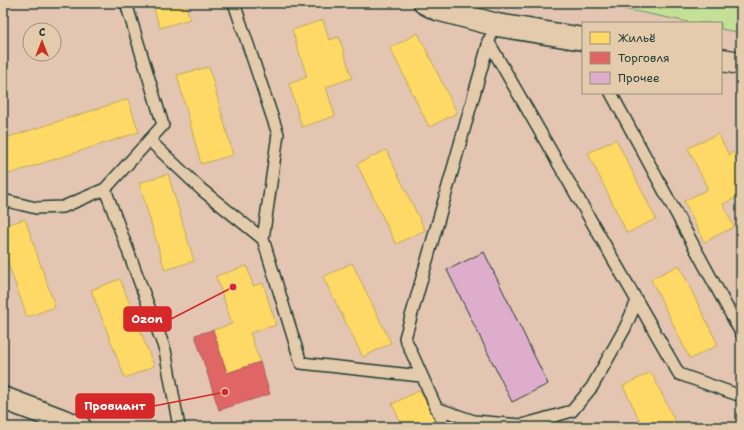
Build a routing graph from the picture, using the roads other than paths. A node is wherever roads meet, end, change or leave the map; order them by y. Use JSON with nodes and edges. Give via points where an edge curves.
{"nodes":[{"id":1,"x":126,"y":3,"type":"edge"},
{"id":2,"x":234,"y":3,"type":"edge"},
{"id":3,"x":425,"y":3,"type":"edge"},
{"id":4,"x":493,"y":33,"type":"junction"},
{"id":5,"x":582,"y":40,"type":"edge"},
{"id":6,"x":722,"y":60,"type":"edge"},
{"id":7,"x":741,"y":63,"type":"edge"},
{"id":8,"x":612,"y":94,"type":"edge"},
{"id":9,"x":149,"y":140,"type":"junction"},
{"id":10,"x":105,"y":189,"type":"junction"},
{"id":11,"x":3,"y":200,"type":"edge"},
{"id":12,"x":263,"y":239,"type":"junction"},
{"id":13,"x":637,"y":301,"type":"junction"},
{"id":14,"x":741,"y":332,"type":"edge"},
{"id":15,"x":421,"y":376,"type":"junction"},
{"id":16,"x":741,"y":396,"type":"edge"},
{"id":17,"x":3,"y":398,"type":"edge"},
{"id":18,"x":436,"y":408,"type":"junction"},
{"id":19,"x":67,"y":425,"type":"edge"},
{"id":20,"x":179,"y":427,"type":"edge"},
{"id":21,"x":445,"y":427,"type":"edge"}],
"edges":[{"from":1,"to":9,"type":"lane","via":[[163,125]]},
{"from":2,"to":12,"type":"lane","via":[[278,134]]},
{"from":3,"to":4,"type":"street"},
{"from":4,"to":5,"type":"street"},
{"from":4,"to":13,"type":"lane"},
{"from":4,"to":15,"type":"lane","via":[[405,338]]},
{"from":6,"to":7,"type":"street"},
{"from":8,"to":14,"type":"lane"},
{"from":9,"to":10,"type":"lane"},
{"from":9,"to":12,"type":"lane","via":[[202,190]]},
{"from":10,"to":11,"type":"lane","via":[[63,207],[36,208]]},
{"from":10,"to":20,"type":"lane","via":[[165,350]]},
{"from":12,"to":15,"type":"lane","via":[[301,362]]},
{"from":13,"to":16,"type":"lane","via":[[679,374]]},
{"from":13,"to":18,"type":"lane","via":[[592,387],[572,411],[522,425],[474,421]]},
{"from":15,"to":18,"type":"lane"},
{"from":17,"to":19,"type":"street"},
{"from":18,"to":21,"type":"lane"}]}
